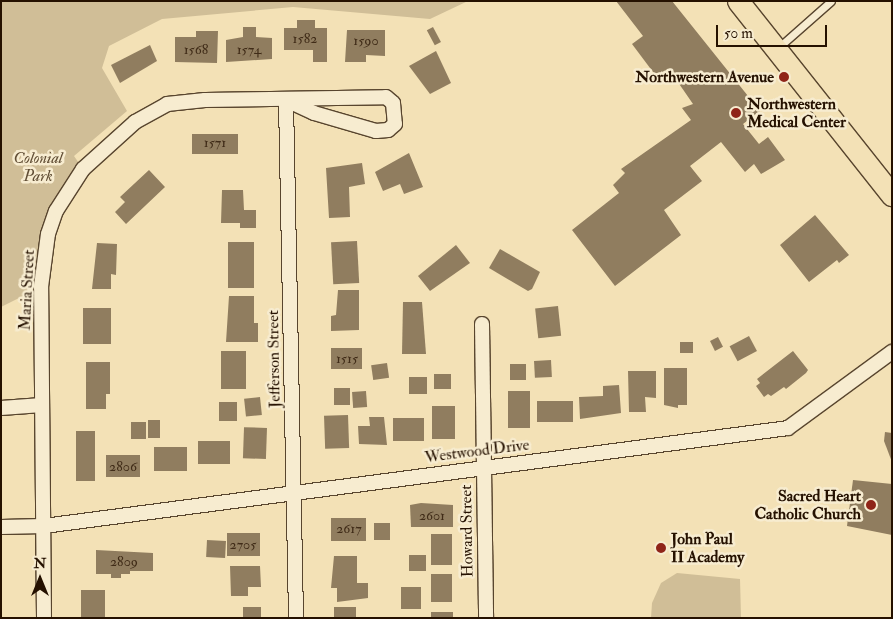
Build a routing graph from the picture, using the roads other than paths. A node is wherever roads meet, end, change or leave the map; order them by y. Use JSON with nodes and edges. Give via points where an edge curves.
{"nodes":[{"id":1,"x":738,"y":1,"type":"edge"},
{"id":2,"x":831,"y":1,"type":"edge"},
{"id":3,"x":776,"y":51,"type":"junction"},
{"id":4,"x":286,"y":100,"type":"junction"},
{"id":5,"x":892,"y":194,"type":"edge"},
{"id":6,"x":482,"y":324,"type":"dead end"},
{"id":7,"x":892,"y":352,"type":"edge"},
{"id":8,"x":42,"y":405,"type":"junction"},
{"id":9,"x":1,"y":408,"type":"edge"},
{"id":10,"x":484,"y":468,"type":"junction"},
{"id":11,"x":295,"y":492,"type":"junction"},
{"id":12,"x":44,"y":526,"type":"junction"},
{"id":13,"x":1,"y":527,"type":"edge"},
{"id":14,"x":44,"y":618,"type":"edge"},
{"id":15,"x":296,"y":618,"type":"edge"},
{"id":16,"x":486,"y":618,"type":"edge"}],
"edges":[{"from":1,"to":3,"type":"main road"},
{"from":2,"to":3,"type":"lane"},
{"from":3,"to":5,"type":"main road"},
{"from":4,"to":4,"type":"street","name":"Maria Street","via":[[330,118],[376,131],[388,130],[395,124],[393,103],[386,97]]},
{"from":4,"to":8,"type":"street","name":"Maria Street","via":[[205,100],[167,104],[135,122],[83,169],[56,211],[44,260]]},
{"from":4,"to":11,"type":"street","name":"Jefferson Street"},
{"from":6,"to":10,"type":"street","name":"Howard Street"},
{"from":7,"to":10,"type":"street","name":"Westwood Drive","via":[[788,428]]},
{"from":8,"to":9,"type":"street"},
{"from":8,"to":12,"type":"street","name":"Maria Street"},
{"from":10,"to":11,"type":"street","name":"Westwood Drive"},
{"from":10,"to":16,"type":"street","name":"Howard Street"},
{"from":11,"to":12,"type":"street","name":"Westwood Drive"},
{"from":11,"to":15,"type":"street","name":"Jefferson Street"},
{"from":12,"to":13,"type":"street","name":"Westwood Drive"},
{"from":12,"to":14,"type":"street","name":"Maria Street"}]}
